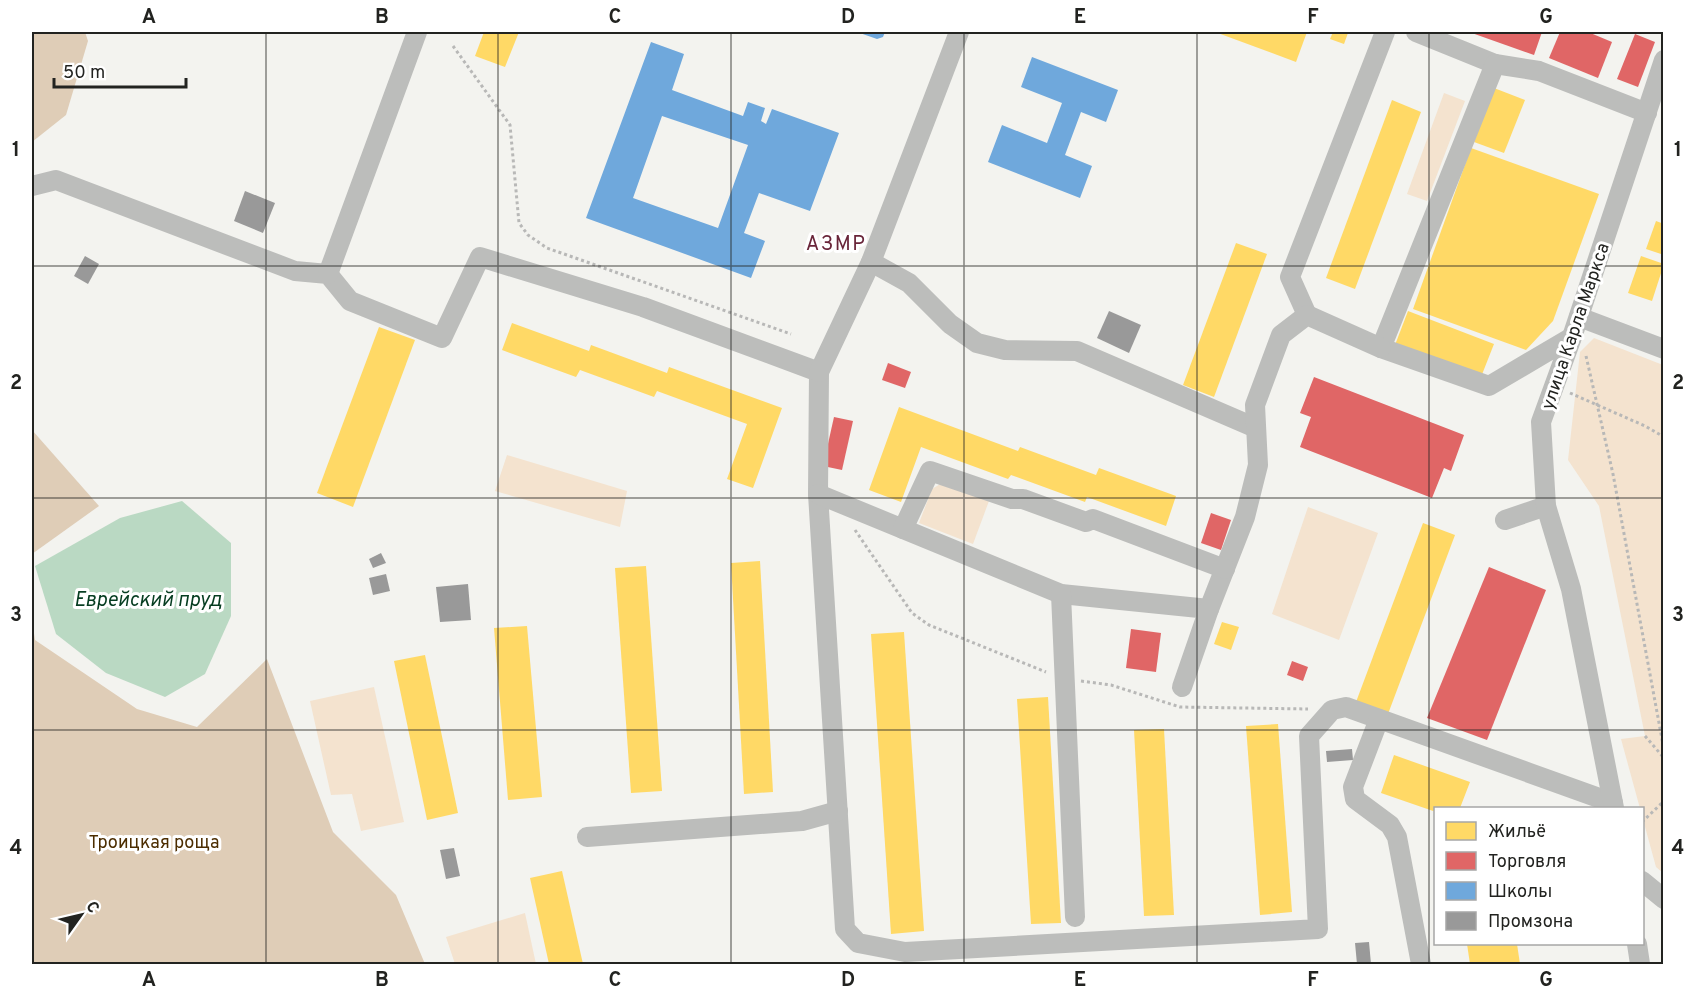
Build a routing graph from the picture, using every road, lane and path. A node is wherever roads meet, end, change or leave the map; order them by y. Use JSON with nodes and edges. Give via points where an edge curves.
{"nodes":[{"id":1,"x":417,"y":32,"type":"edge"},
{"id":2,"x":958,"y":32,"type":"edge"},
{"id":3,"x":1385,"y":32,"type":"edge"},
{"id":4,"x":1426,"y":33,"type":"edge"},
{"id":5,"x":453,"y":46,"type":"dead end"},
{"id":6,"x":1495,"y":63,"type":"junction"},
{"id":7,"x":1661,"y":73,"type":"edge"},
{"id":8,"x":1647,"y":113,"type":"junction"},
{"id":9,"x":32,"y":186,"type":"edge"},
{"id":10,"x":871,"y":262,"type":"junction"},
{"id":11,"x":328,"y":274,"type":"junction"},
{"id":12,"x":1307,"y":315,"type":"junction"},
{"id":13,"x":1579,"y":317,"type":"junction"},
{"id":14,"x":791,"y":334,"type":"dead end"},
{"id":15,"x":1572,"y":337,"type":"junction"},
{"id":16,"x":1381,"y":348,"type":"junction"},
{"id":17,"x":1664,"y":349,"type":"edge"},
{"id":18,"x":1585,"y":353,"type":"dead end"},
{"id":19,"x":819,"y":372,"type":"junction"},
{"id":20,"x":1554,"y":386,"type":"junction"},
{"id":21,"x":1599,"y":405,"type":"junction"},
{"id":22,"x":1256,"y":428,"type":"junction"},
{"id":23,"x":1664,"y":437,"type":"edge"},
{"id":24,"x":819,"y":494,"type":"junction"},
{"id":25,"x":1546,"y":506,"type":"junction"},
{"id":26,"x":1505,"y":520,"type":"dead end"},
{"id":27,"x":854,"y":529,"type":"dead end"},
{"id":28,"x":903,"y":529,"type":"junction"},
{"id":29,"x":1225,"y":569,"type":"junction"},
{"id":30,"x":1060,"y":594,"type":"junction"},
{"id":31,"x":1209,"y":609,"type":"junction"},
{"id":32,"x":1064,"y":679,"type":"junction"},
{"id":33,"x":1182,"y":687,"type":"dead end"},
{"id":34,"x":1332,"y":710,"type":"junction"},
{"id":35,"x":1379,"y":719,"type":"junction"},
{"id":36,"x":1645,"y":736,"type":"dead end"},
{"id":37,"x":1664,"y":750,"type":"edge"},
{"id":38,"x":1664,"y":759,"type":"edge"},
{"id":39,"x":1664,"y":801,"type":"edge"},
{"id":40,"x":1614,"y":806,"type":"edge"},
{"id":41,"x":838,"y":811,"type":"junction"},
{"id":42,"x":1644,"y":820,"type":"edge"},
{"id":43,"x":587,"y":837,"type":"dead end"},
{"id":44,"x":1644,"y":883,"type":"edge"},
{"id":45,"x":1664,"y":899,"type":"edge"},
{"id":46,"x":1075,"y":917,"type":"dead end"},
{"id":47,"x":1637,"y":945,"type":"edge"},
{"id":48,"x":1421,"y":964,"type":"edge"},
{"id":49,"x":1640,"y":964,"type":"edge"}],
"edges":[{"from":1,"to":11,"type":"street"},
{"from":2,"to":10,"type":"street"},
{"from":3,"to":12,"type":"street","via":[[1290,278]]},
{"from":4,"to":6,"type":"street"},
{"from":5,"to":14,"type":"path","via":[[510,125],[519,223],[528,235],[547,248]]},
{"from":6,"to":8,"type":"street","via":[[1539,71]]},
{"from":6,"to":16,"type":"street"},
{"from":7,"to":8,"type":"street","name":"улица Карла Маркса"},
{"from":8,"to":13,"type":"street","name":"улица Карла Маркса"},
{"from":9,"to":11,"type":"street","via":[[56,180],[295,271]]},
{"from":10,"to":19,"type":"street"},
{"from":10,"to":22,"type":"street","via":[[909,283],[950,324],[977,343],[1005,351],[1077,351]]},
{"from":11,"to":19,"type":"street","via":[[350,301],[442,338],[480,257],[643,307]]},
{"from":12,"to":16,"type":"street"},
{"from":12,"to":22,"type":"street","via":[[1281,335],[1255,405]]},
{"from":13,"to":15,"type":"street","name":"улица Карла Маркса"},
{"from":13,"to":17,"type":"street"},
{"from":15,"to":16,"type":"street","via":[[1489,386]]},
{"from":15,"to":20,"type":"street","name":"улица Карла Маркса"},
{"from":18,"to":21,"type":"path"},
{"from":19,"to":24,"type":"street"},
{"from":20,"to":21,"type":"path"},
{"from":20,"to":25,"type":"street","name":"улица Карла Маркса","via":[[1541,422]]},
{"from":21,"to":23,"type":"path"},
{"from":21,"to":37,"type":"path"},
{"from":22,"to":29,"type":"street","via":[[1258,465],[1245,518]]},
{"from":24,"to":28,"type":"street"},
{"from":24,"to":41,"type":"street"},
{"from":25,"to":26,"type":"street"},
{"from":25,"to":40,"type":"street","name":"улица Карла Маркса","via":[[1571,589]]},
{"from":27,"to":32,"type":"path","via":[[920,619]]},
{"from":28,"to":29,"type":"street","via":[[930,471],[1086,522],[1093,519]]},
{"from":28,"to":30,"type":"street"},
{"from":29,"to":31,"type":"street"},
{"from":30,"to":31,"type":"street"},
{"from":30,"to":32,"type":"street"},
{"from":31,"to":33,"type":"street"},
{"from":32,"to":34,"type":"path","via":[[1111,685],[1180,707]]},
{"from":32,"to":46,"type":"street"},
{"from":34,"to":35,"type":"street","via":[[1346,707]]},
{"from":34,"to":41,"type":"street","via":[[1309,736],[1317,929],[905,952],[858,944],[845,929]]},
{"from":35,"to":40,"type":"street"},
{"from":35,"to":48,"type":"street","via":[[1353,787],[1355,799],[1390,825],[1397,837]]},
{"from":36,"to":38,"type":"path"},
{"from":39,"to":42,"type":"path"},
{"from":41,"to":43,"type":"street","via":[[802,821]]},
{"from":44,"to":45,"type":"street"},
{"from":47,"to":49,"type":"street"}]}
